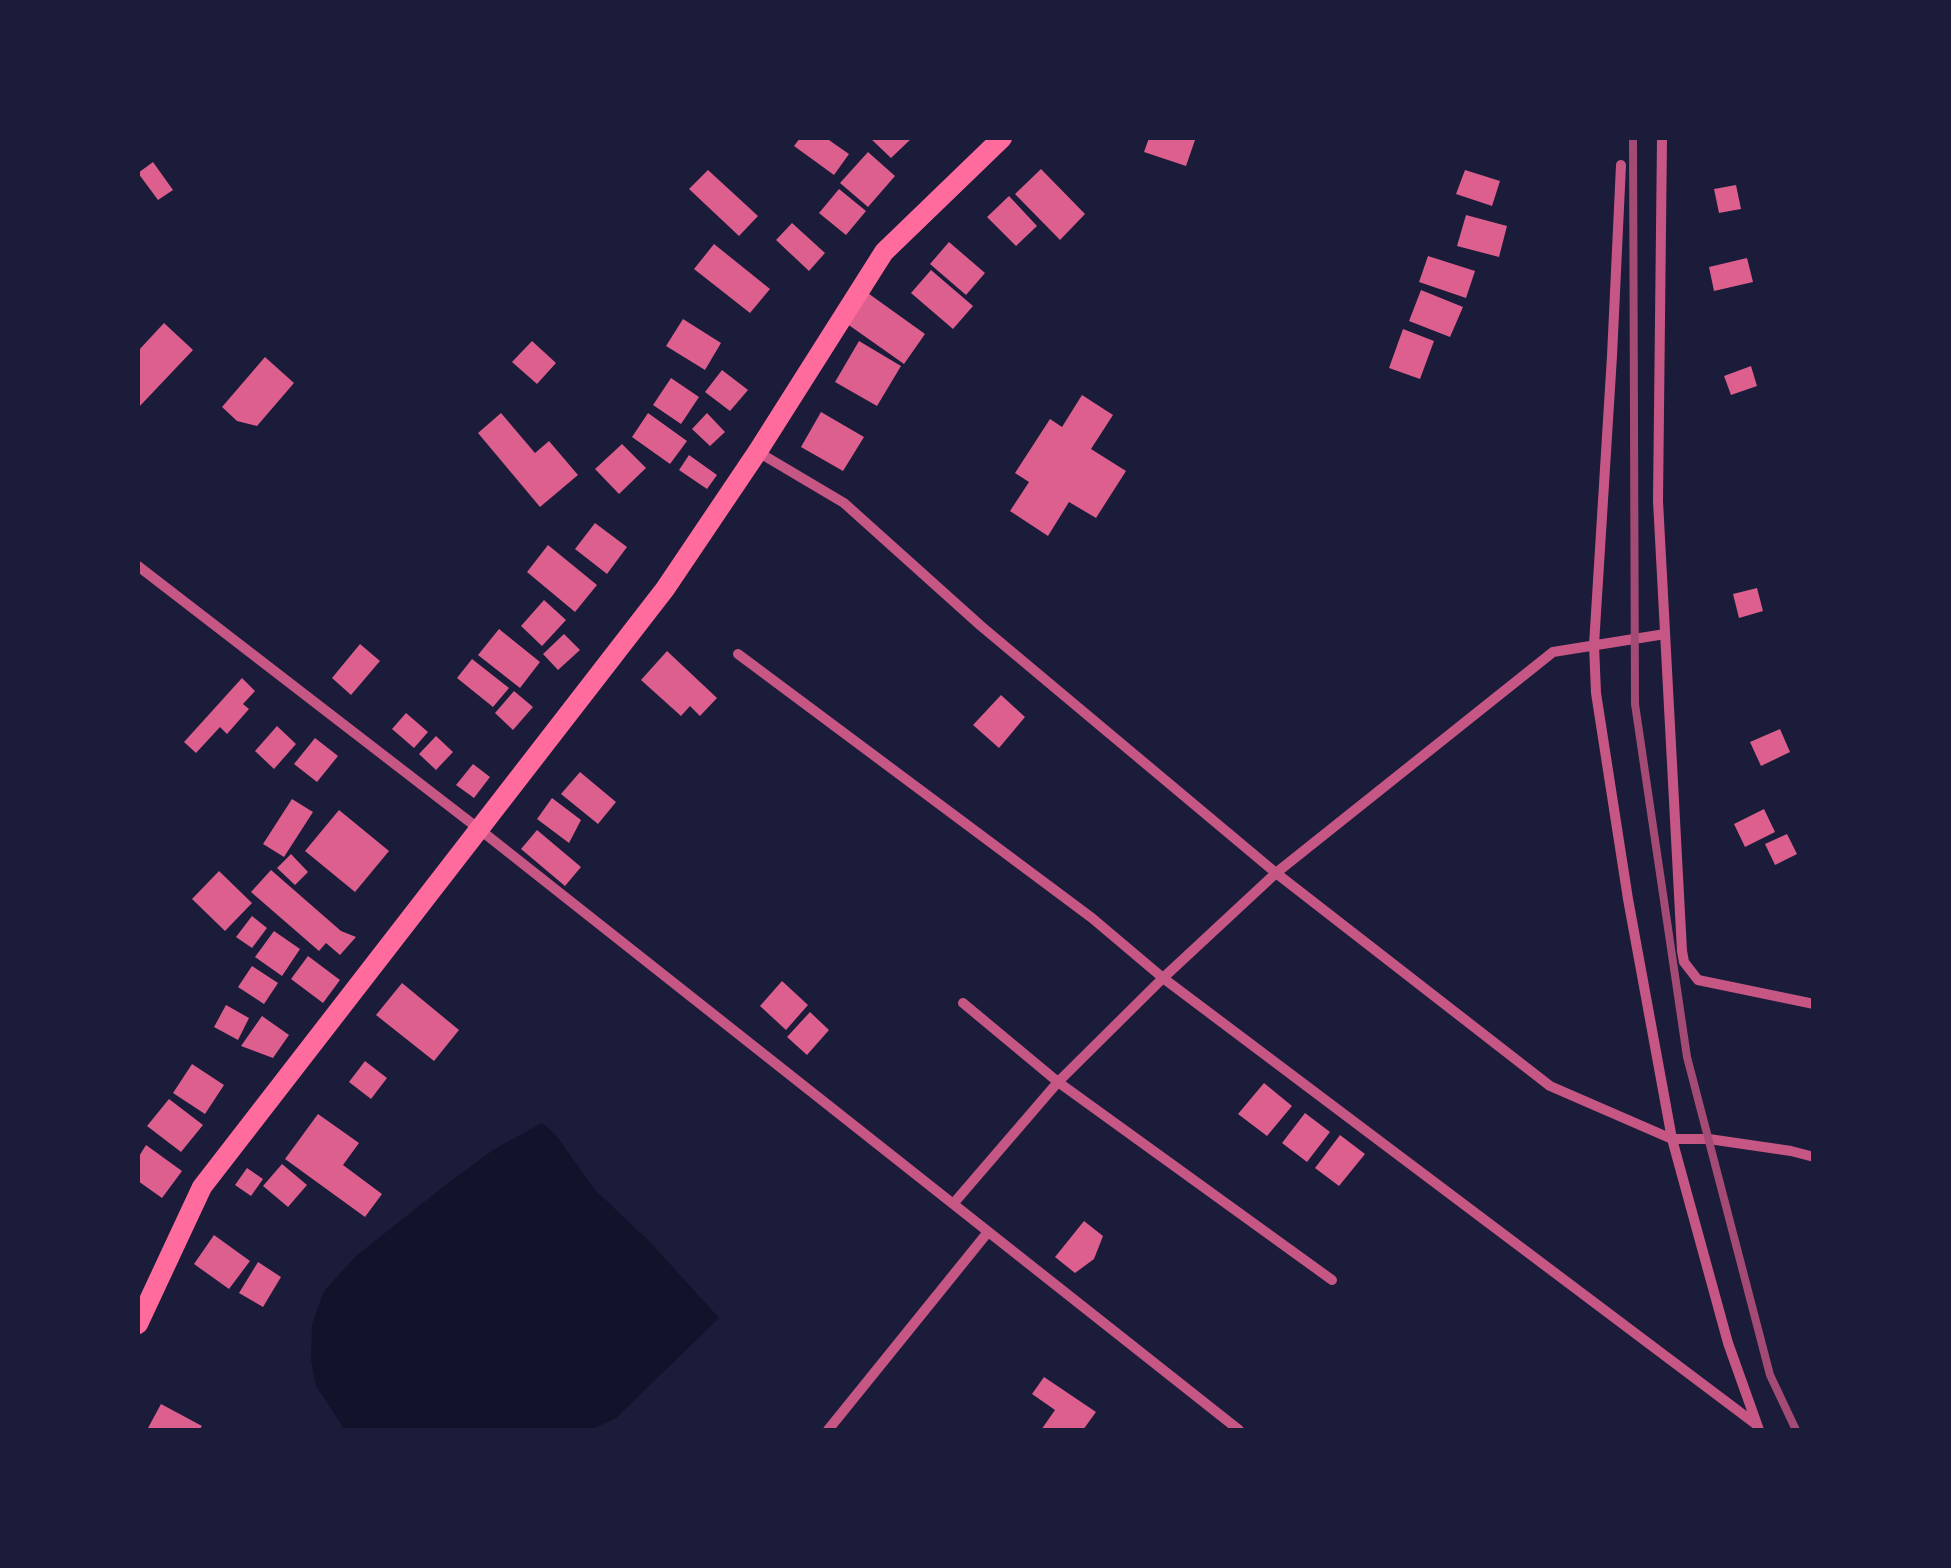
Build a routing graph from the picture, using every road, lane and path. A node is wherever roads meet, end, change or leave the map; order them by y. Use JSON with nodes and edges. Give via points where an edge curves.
{"nodes":[{"id":1,"x":1002,"y":138,"type":"edge"},
{"id":2,"x":1662,"y":138,"type":"edge"},
{"id":3,"x":1620,"y":165,"type":"dead end"},
{"id":4,"x":758,"y":451,"type":"junction"},
{"id":5,"x":138,"y":566,"type":"edge"},
{"id":6,"x":1665,"y":634,"type":"junction"},
{"id":7,"x":1594,"y":644,"type":"junction"},
{"id":8,"x":738,"y":654,"type":"dead end"},
{"id":9,"x":480,"y":829,"type":"junction"},
{"id":10,"x":1276,"y":873,"type":"junction"},
{"id":11,"x":1163,"y":978,"type":"junction"},
{"id":12,"x":963,"y":1004,"type":"dead end"},
{"id":13,"x":1814,"y":1004,"type":"edge"},
{"id":14,"x":1058,"y":1082,"type":"junction"},
{"id":15,"x":1672,"y":1139,"type":"junction"},
{"id":16,"x":1814,"y":1156,"type":"edge"},
{"id":17,"x":952,"y":1204,"type":"junction"},
{"id":18,"x":988,"y":1232,"type":"junction"},
{"id":19,"x":1332,"y":1280,"type":"dead end"},
{"id":20,"x":138,"y":1324,"type":"edge"},
{"id":21,"x":1758,"y":1428,"type":"edge"},
{"id":22,"x":828,"y":1430,"type":"edge"},
{"id":23,"x":1239,"y":1430,"type":"edge"}],
"edges":[{"from":1,"to":4,"type":"main road","via":[[884,252]]},
{"from":2,"to":6,"type":"street","via":[[1658,502]]},
{"from":3,"to":7,"type":"street"},
{"from":4,"to":9,"type":"main road","via":[[665,590]]},
{"from":4,"to":10,"type":"street","via":[[844,503]]},
{"from":5,"to":9,"type":"street"},
{"from":6,"to":7,"type":"street"},
{"from":6,"to":13,"type":"street","via":[[1684,962],[1698,980]]},
{"from":7,"to":10,"type":"street","via":[[1554,652]]},
{"from":7,"to":15,"type":"street","via":[[1628,899]]},
{"from":8,"to":11,"type":"street"},
{"from":9,"to":17,"type":"street"},
{"from":9,"to":20,"type":"main road","via":[[202,1188]]},
{"from":10,"to":11,"type":"street"},
{"from":10,"to":15,"type":"street","via":[[1550,1086]]},
{"from":11,"to":14,"type":"street"},
{"from":11,"to":21,"type":"street"},
{"from":12,"to":14,"type":"street"},
{"from":14,"to":17,"type":"street"},
{"from":14,"to":19,"type":"street"},
{"from":15,"to":16,"type":"street"},
{"from":15,"to":21,"type":"street"},
{"from":17,"to":18,"type":"street"},
{"from":18,"to":22,"type":"street"},
{"from":18,"to":23,"type":"street"}]}
